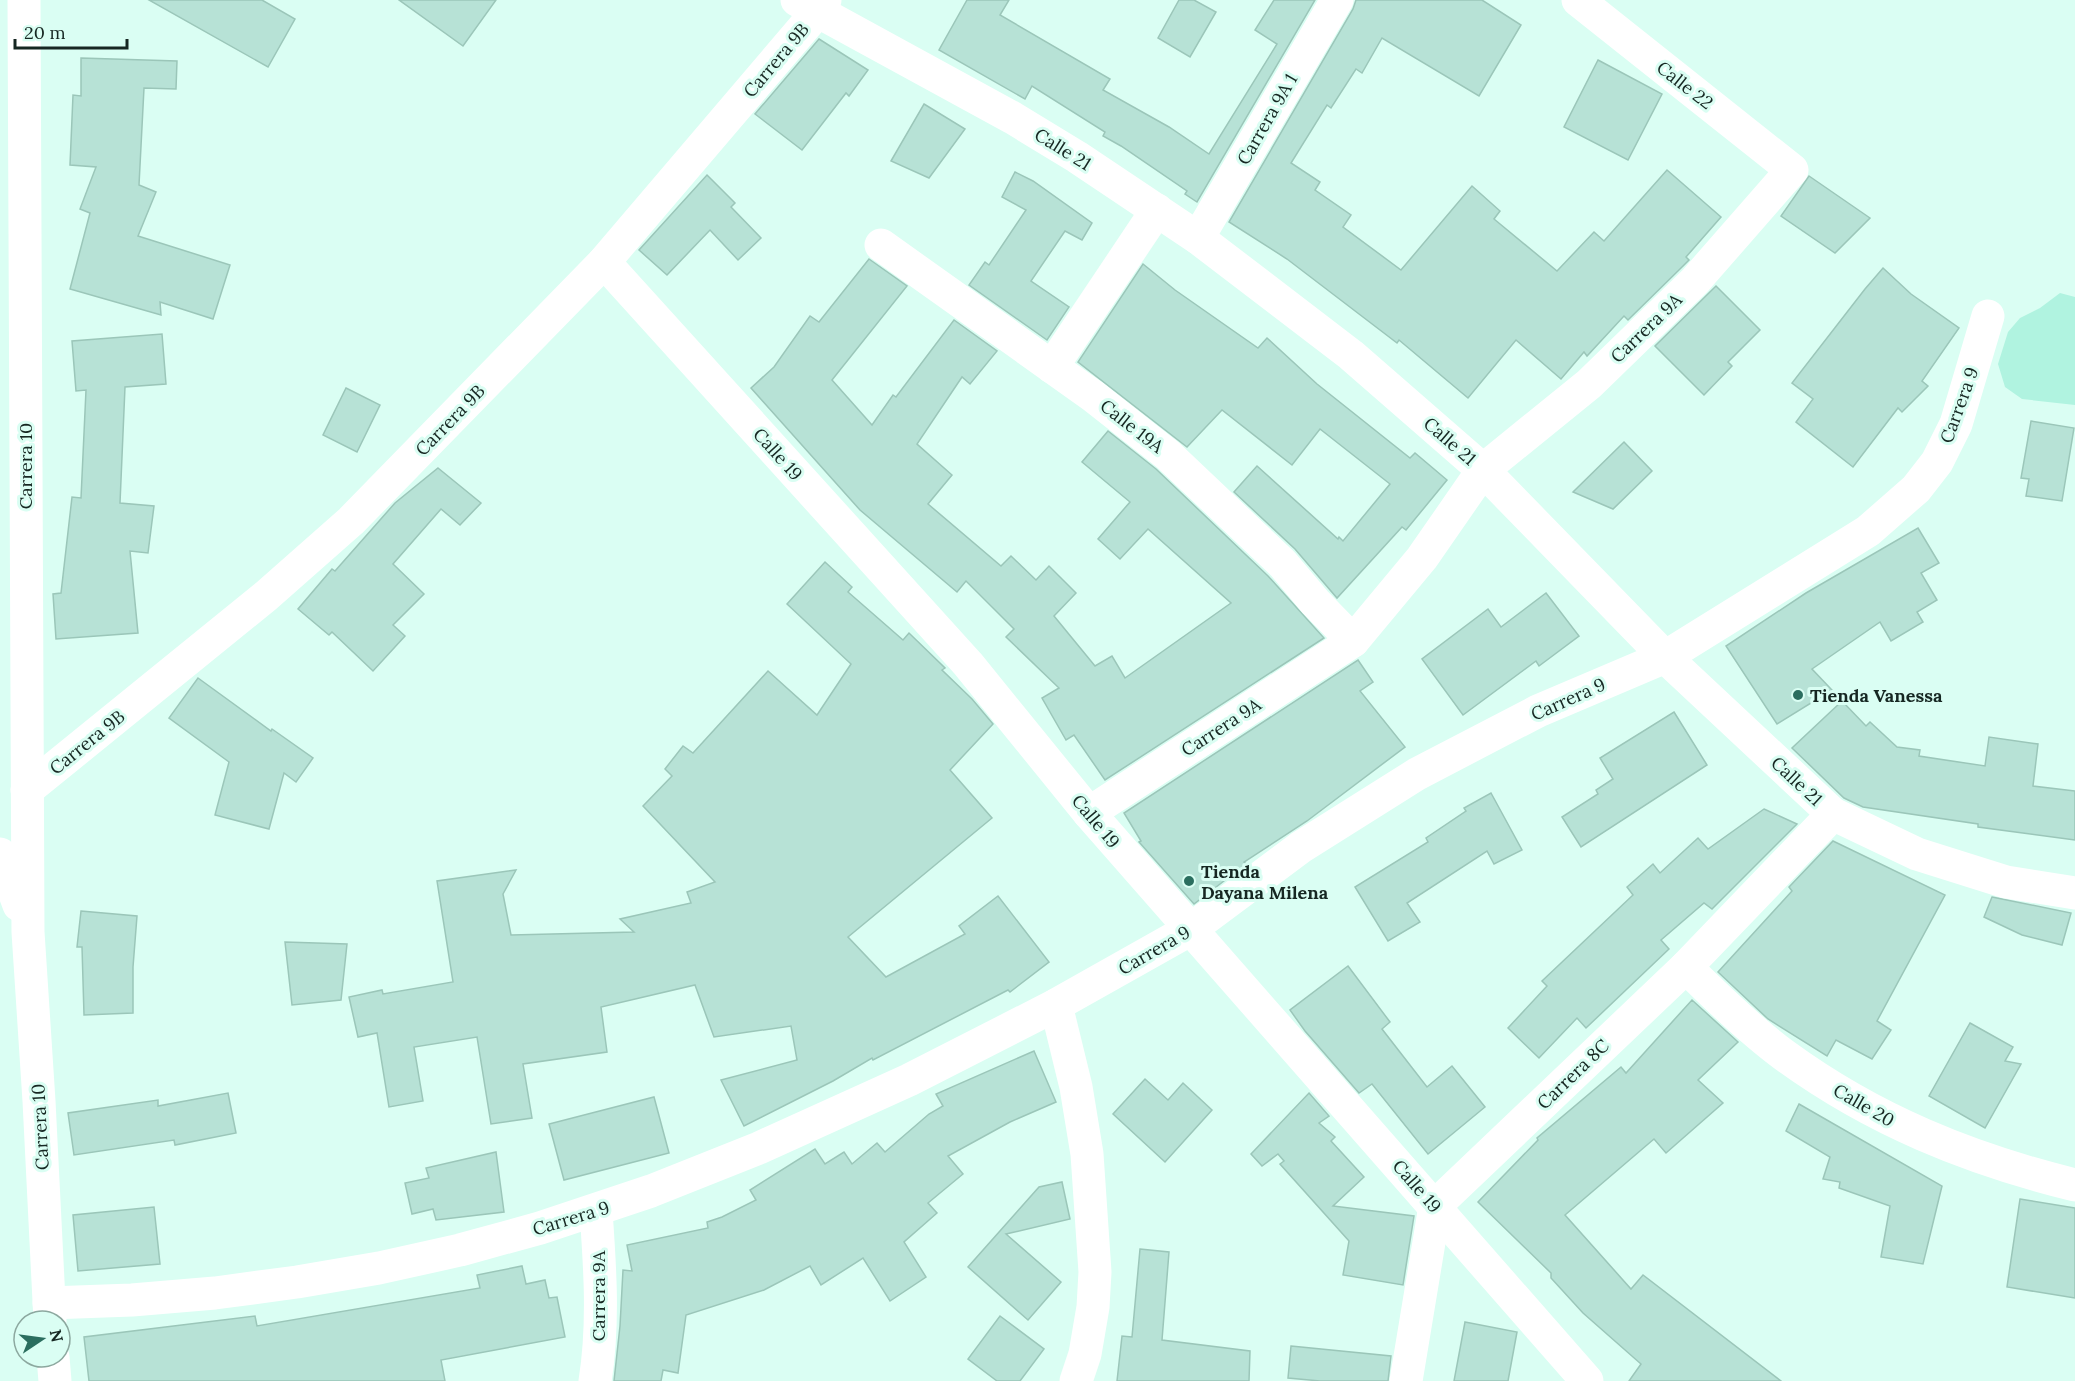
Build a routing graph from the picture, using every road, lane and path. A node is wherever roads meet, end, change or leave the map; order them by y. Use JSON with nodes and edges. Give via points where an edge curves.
{"nodes":[{"id":1,"x":24,"y":0,"type":"edge"},
{"id":2,"x":1336,"y":0,"type":"edge"},
{"id":3,"x":1578,"y":0,"type":"edge"},
{"id":4,"x":813,"y":4,"type":"edge"},
{"id":5,"x":1792,"y":170,"type":"joint"},
{"id":6,"x":1157,"y":210,"type":"junction"},
{"id":7,"x":1198,"y":238,"type":"junction"},
{"id":8,"x":881,"y":245,"type":"dead end"},
{"id":9,"x":604,"y":262,"type":"junction"},
{"id":10,"x":1988,"y":316,"type":"dead end"},
{"id":11,"x":1052,"y":367,"type":"junction"},
{"id":12,"x":1483,"y":470,"type":"junction"},
{"id":13,"x":1353,"y":641,"type":"junction"},
{"id":14,"x":1665,"y":657,"type":"junction"},
{"id":15,"x":27,"y":790,"type":"junction"},
{"id":16,"x":1089,"y":813,"type":"junction"},
{"id":17,"x":1833,"y":814,"type":"junction"},
{"id":18,"x":0,"y":854,"type":"edge"},
{"id":19,"x":2075,"y":893,"type":"edge"},
{"id":20,"x":1191,"y":929,"type":"junction"},
{"id":21,"x":28,"y":932,"type":"junction"},
{"id":22,"x":1686,"y":967,"type":"junction"},
{"id":23,"x":1056,"y":1005,"type":"junction"},
{"id":24,"x":2075,"y":1185,"type":"edge"},
{"id":25,"x":1435,"y":1206,"type":"junction"},
{"id":26,"x":596,"y":1211,"type":"junction"},
{"id":27,"x":50,"y":1309,"type":"edge"},
{"id":28,"x":72,"y":1309,"type":"edge"},
{"id":29,"x":595,"y":1381,"type":"edge"},
{"id":30,"x":1076,"y":1381,"type":"edge"},
{"id":31,"x":1406,"y":1381,"type":"edge"},
{"id":32,"x":1587,"y":1381,"type":"edge"}],
"edges":[{"from":1,"to":15,"type":"street","name":"Carrera 10"},
{"from":2,"to":7,"type":"street","name":"Carrera 9A 1"},
{"from":3,"to":5,"type":"street","name":"Calle 22"},
{"from":4,"to":6,"type":"street","name":"Calle 21","via":[[1013,118]]},
{"from":4,"to":9,"type":"street","name":"Carrera 9B"},
{"from":5,"to":12,"type":"street","name":"Carrera 9A","via":[[1695,281],[1589,384]]},
{"from":6,"to":7,"type":"street","name":"Calle 21"},
{"from":6,"to":11,"type":"street"},
{"from":7,"to":12,"type":"street","name":"Calle 21","via":[[1351,355]]},
{"from":8,"to":11,"type":"street","name":"Calle 19A"},
{"from":9,"to":15,"type":"street","name":"Carrera 9B","via":[[351,521],[266,596]]},
{"from":9,"to":16,"type":"street","name":"Calle 19","via":[[969,664]]},
{"from":10,"to":14,"type":"street","name":"Carrera 9","via":[[1956,424],[1937,462],[1916,489],[1868,531]]},
{"from":11,"to":13,"type":"street","name":"Calle 19A","via":[[1176,462],[1282,563]]},
{"from":12,"to":13,"type":"street","name":"Carrera 9A","via":[[1422,558]]},
{"from":12,"to":14,"type":"street","name":"Calle 21"},
{"from":13,"to":16,"type":"street","name":"Carrera 9A"},
{"from":14,"to":17,"type":"street","name":"Calle 21"},
{"from":14,"to":20,"type":"street","name":"Carrera 9","via":[[1538,711],[1417,774],[1301,847]]},
{"from":15,"to":21,"type":"street","name":"Carrera 10"},
{"from":16,"to":20,"type":"street","name":"Calle 19"},
{"from":17,"to":19,"type":"street","name":"Calle 21","via":[[1917,854],[2007,882]]},
{"from":17,"to":22,"type":"street","name":"Carrera 8C"},
{"from":18,"to":21,"type":"street","name":"Carrera 10"},
{"from":20,"to":23,"type":"street","name":"Carrera 9"},
{"from":20,"to":25,"type":"street","name":"Calle 19"},
{"from":21,"to":27,"type":"street","name":"Carrera 10"},
{"from":22,"to":24,"type":"street","name":"Calle 20","via":[[1784,1055],[1839,1092],[1959,1151]]},
{"from":22,"to":25,"type":"street","name":"Carrera 8C"},
{"from":23,"to":26,"type":"street","name":"Carrera 9","via":[[909,1080],[770,1143]]},
{"from":23,"to":30,"type":"street","via":[[1087,1154],[1095,1272],[1085,1354]]},
{"from":25,"to":31,"type":"street"},
{"from":25,"to":32,"type":"street","name":"Calle 19"},
{"from":26,"to":28,"type":"street","name":"Carrera 9","via":[[460,1250],[379,1268],[215,1293]]},
{"from":26,"to":29,"type":"street","name":"Carrera 9A","via":[[600,1341]]}]}
